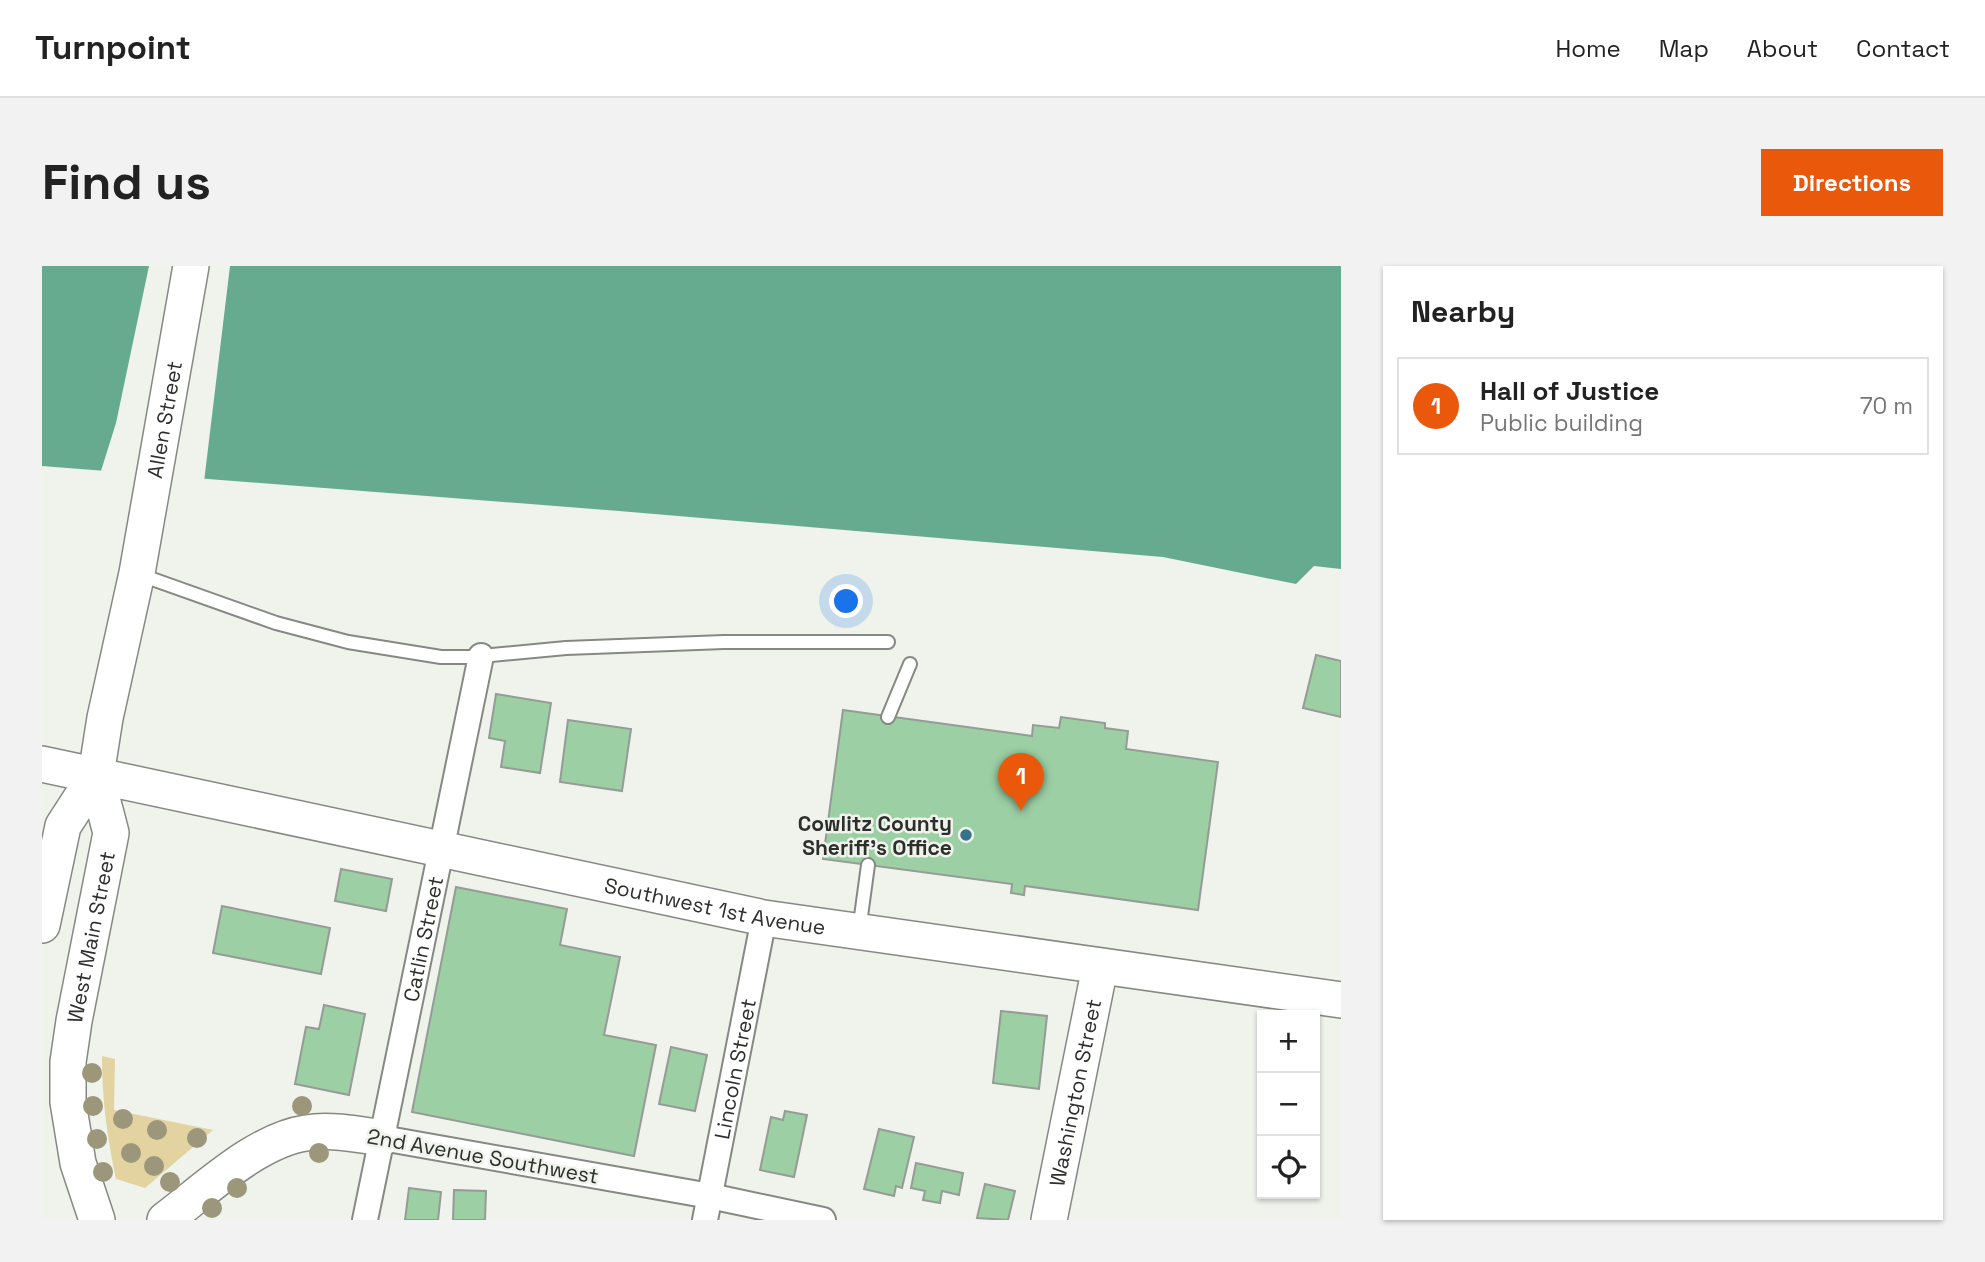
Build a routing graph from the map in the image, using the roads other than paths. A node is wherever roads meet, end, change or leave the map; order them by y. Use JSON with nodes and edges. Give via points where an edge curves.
{"nodes":[{"id":1,"x":191,"y":266,"type":"edge"},
{"id":2,"x":139,"y":559,"type":"junction"},
{"id":3,"x":888,"y":642,"type":"dead end"},
{"id":4,"x":481,"y":656,"type":"junction"},
{"id":5,"x":910,"y":664,"type":"dead end"},
{"id":6,"x":888,"y":717,"type":"dead end"},
{"id":7,"x":42,"y":765,"type":"edge"},
{"id":8,"x":96,"y":775,"type":"junction"},
{"id":9,"x":442,"y":849,"type":"junction"},
{"id":10,"x":868,"y":865,"type":"dead end"},
{"id":11,"x":764,"y":918,"type":"junction"},
{"id":12,"x":42,"y":925,"type":"edge"},
{"id":13,"x":858,"y":931,"type":"junction"},
{"id":14,"x":1100,"y":967,"type":"junction"},
{"id":15,"x":1341,"y":1000,"type":"edge"},
{"id":16,"x":382,"y":1138,"type":"junction"},
{"id":17,"x":707,"y":1208,"type":"edge"},
{"id":18,"x":97,"y":1220,"type":"edge"},
{"id":19,"x":165,"y":1220,"type":"edge"},
{"id":20,"x":365,"y":1220,"type":"edge"},
{"id":21,"x":823,"y":1220,"type":"edge"},
{"id":22,"x":1049,"y":1220,"type":"edge"}],
"edges":[{"from":1,"to":2,"type":"main road","name":"Allen Street"},
{"from":2,"to":4,"type":"lane","via":[[276,623],[348,642],[441,657]]},
{"from":2,"to":8,"type":"main road","name":"West Main Street"},
{"from":3,"to":4,"type":"lane","via":[[724,642]]},
{"from":4,"to":9,"type":"street","name":"Catlin Street"},
{"from":5,"to":6,"type":"lane"},
{"from":7,"to":8,"type":"main road","name":"Southwest 1st Avenue"},
{"from":8,"to":9,"type":"main road","name":"Southwest 1st Avenue"},
{"from":8,"to":12,"type":"main road","via":[[63,826]]},
{"from":8,"to":18,"type":"main road","name":"West Main Street","via":[[111,833],[74,1021],[68,1102],[78,1163]]},
{"from":9,"to":11,"type":"main road","name":"Southwest 1st Avenue"},
{"from":9,"to":16,"type":"street","name":"Catlin Street"},
{"from":10,"to":13,"type":"lane"},
{"from":11,"to":13,"type":"main road","name":"Southwest 1st Avenue"},
{"from":11,"to":17,"type":"street","name":"Lincoln Street"},
{"from":13,"to":14,"type":"main road","name":"Southwest 1st Avenue"},
{"from":14,"to":15,"type":"main road","name":"Southwest 1st Avenue"},
{"from":14,"to":22,"type":"main road","name":"Washington Street"},
{"from":16,"to":17,"type":"street","name":"2nd Avenue Southwest"},
{"from":16,"to":19,"type":"main road","name":"2nd Avenue Southwest","via":[[308,1132],[278,1139]]},
{"from":16,"to":20,"type":"street","name":"Catlin Street"},
{"from":17,"to":21,"type":"street","name":"2nd Avenue Southwest"}]}
